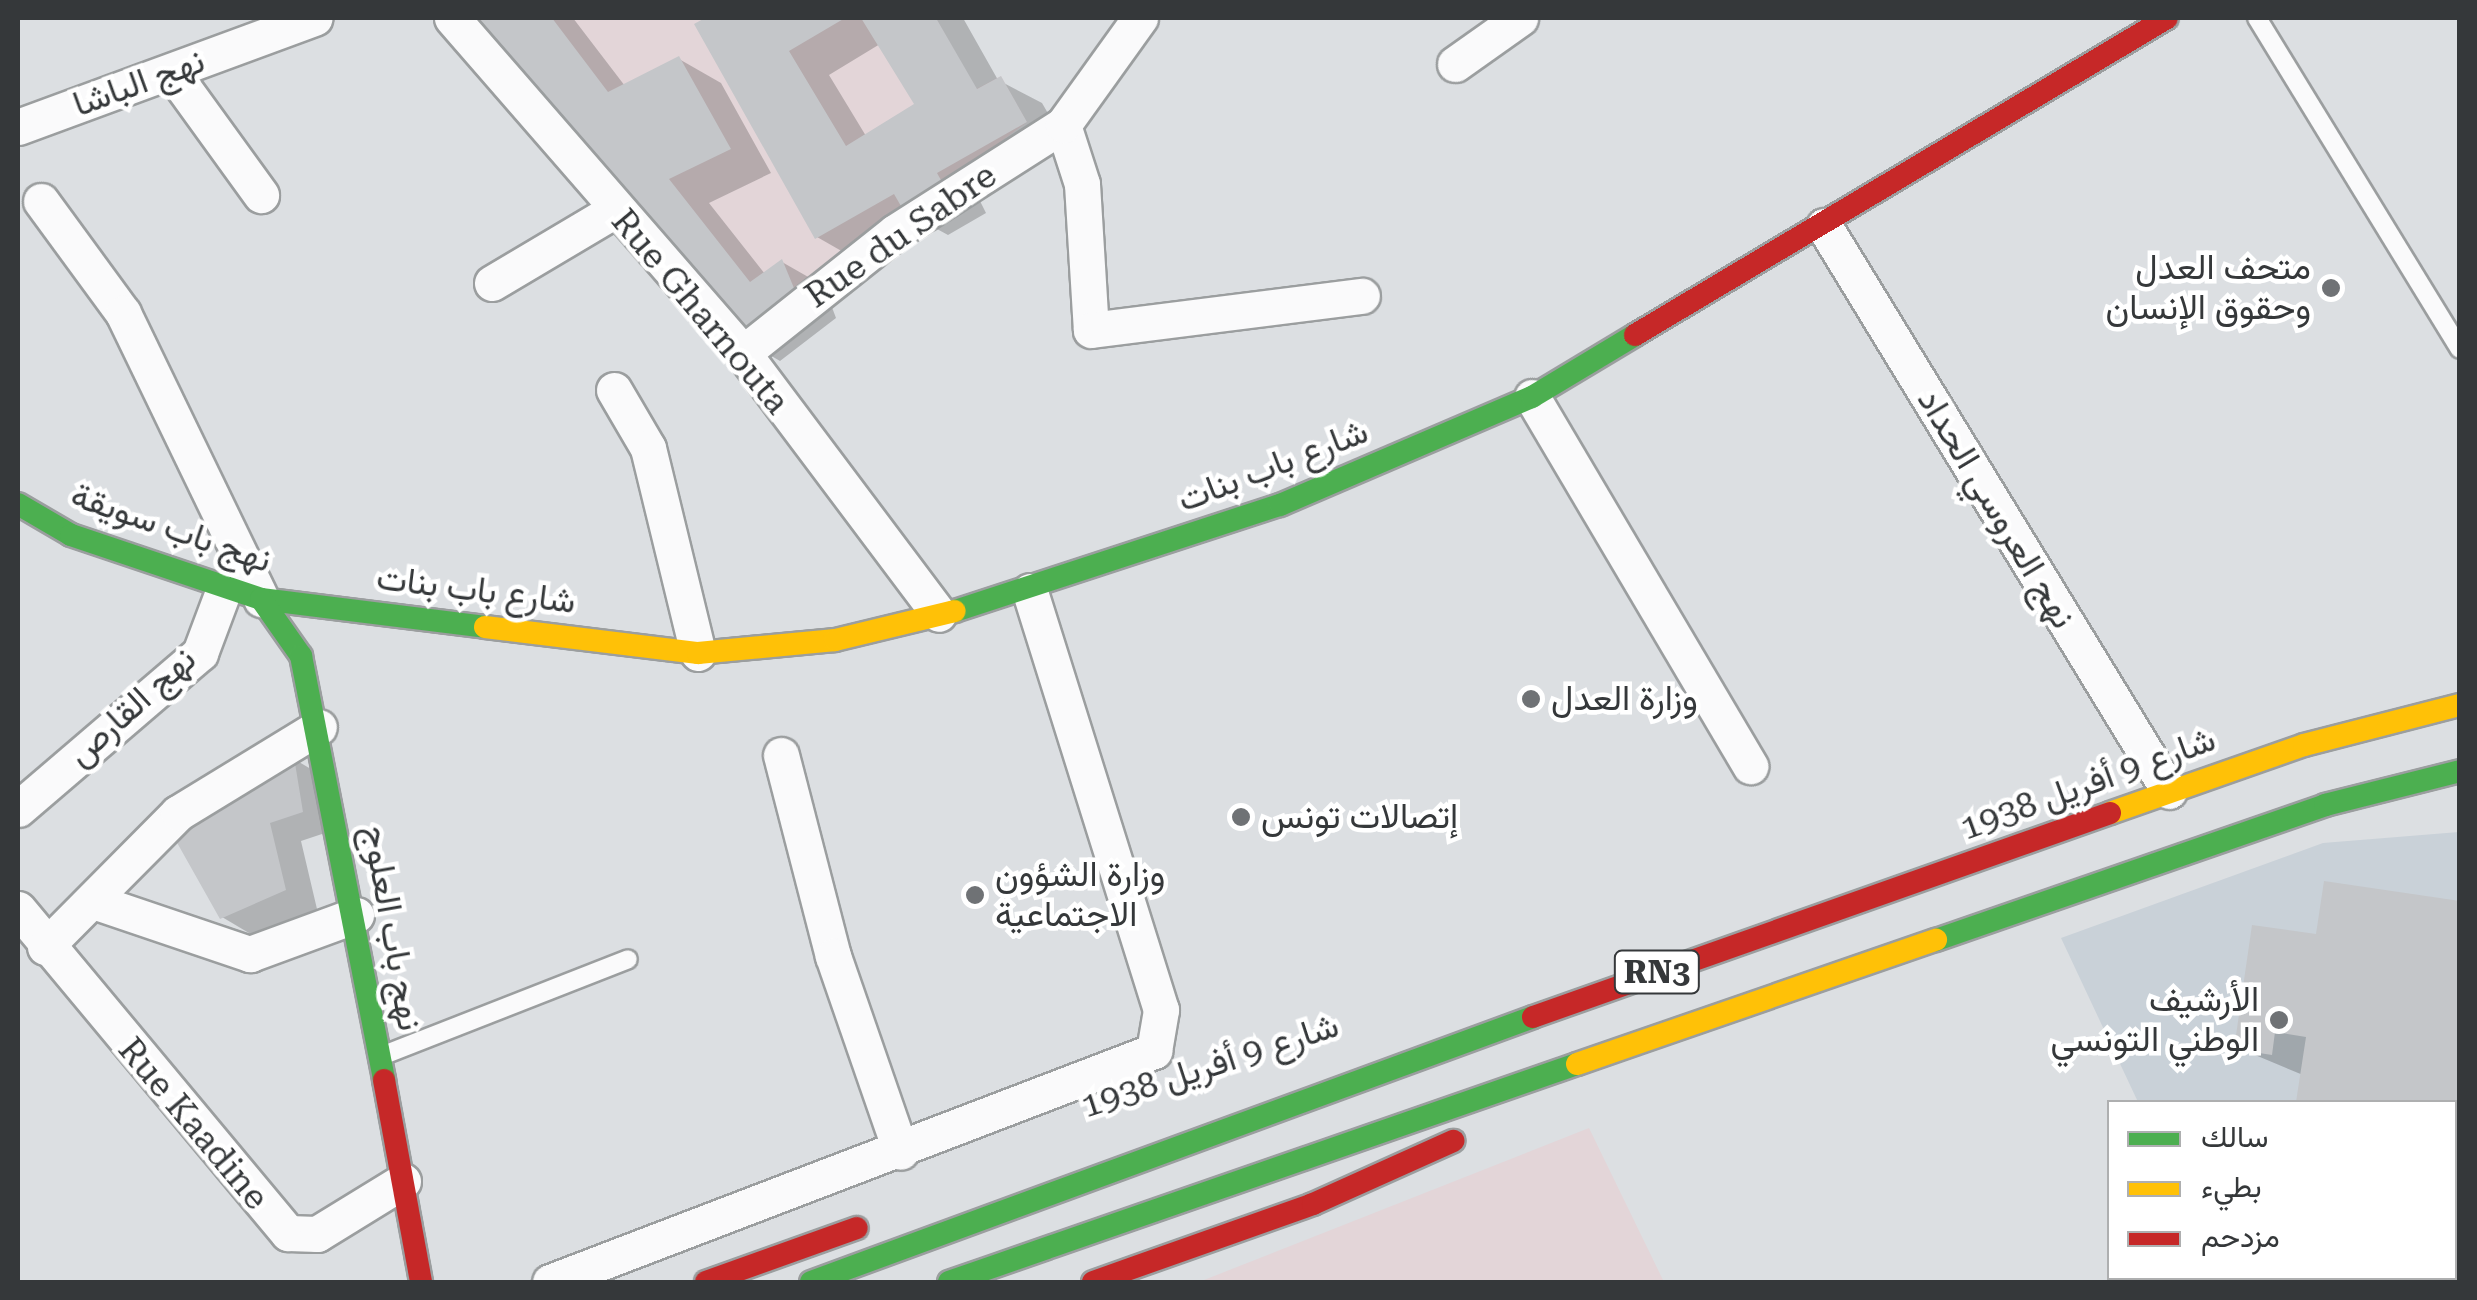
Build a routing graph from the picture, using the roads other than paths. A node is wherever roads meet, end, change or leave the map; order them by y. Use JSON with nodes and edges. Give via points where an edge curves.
{"nodes":[{"id":1,"x":315,"y":18,"type":"edge"},
{"id":2,"x":452,"y":18,"type":"edge"},
{"id":3,"x":1140,"y":18,"type":"edge"},
{"id":4,"x":1520,"y":18,"type":"edge"},
{"id":5,"x":2168,"y":18,"type":"edge"},
{"id":6,"x":2257,"y":18,"type":"edge"},
{"id":7,"x":1455,"y":64,"type":"dead end"},
{"id":8,"x":172,"y":72,"type":"junction"},
{"id":9,"x":1063,"y":125,"type":"junction"},
{"id":10,"x":18,"y":126,"type":"edge"},
{"id":11,"x":262,"y":195,"type":"dead end"},
{"id":12,"x":42,"y":201,"type":"dead end"},
{"id":13,"x":615,"y":210,"type":"junction"},
{"id":14,"x":1824,"y":226,"type":"junction"},
{"id":15,"x":492,"y":283,"type":"dead end"},
{"id":16,"x":1362,"y":296,"type":"dead end"},
{"id":17,"x":2460,"y":349,"type":"edge"},
{"id":18,"x":743,"y":352,"type":"junction"},
{"id":19,"x":614,"y":390,"type":"dead end"},
{"id":20,"x":1532,"y":397,"type":"junction"},
{"id":21,"x":18,"y":504,"type":"edge"},
{"id":22,"x":224,"y":590,"type":"junction"},
{"id":23,"x":1030,"y":590,"type":"junction"},
{"id":24,"x":261,"y":599,"type":"junction"},
{"id":25,"x":306,"y":604,"type":"joint"},
{"id":26,"x":940,"y":614,"type":"junction"},
{"id":27,"x":698,"y":653,"type":"junction"},
{"id":28,"x":2460,"y":705,"type":"edge"},
{"id":29,"x":319,"y":727,"type":"junction"},
{"id":30,"x":780,"y":755,"type":"dead end"},
{"id":31,"x":1750,"y":766,"type":"dead end"},
{"id":32,"x":2460,"y":771,"type":"edge"},
{"id":33,"x":2169,"y":792,"type":"junction"},
{"id":34,"x":18,"y":809,"type":"edge"},
{"id":35,"x":93,"y":901,"type":"junction"},
{"id":36,"x":18,"y":909,"type":"edge"},
{"id":37,"x":356,"y":915,"type":"junction"},
{"id":38,"x":1744,"y":940,"type":"junction"},
{"id":39,"x":45,"y":947,"type":"junction"},
{"id":40,"x":628,"y":959,"type":"dead end"},
{"id":41,"x":1778,"y":995,"type":"junction"},
{"id":42,"x":380,"y":1056,"type":"junction"},
{"id":43,"x":1332,"y":1061,"type":"dead end"},
{"id":44,"x":1510,"y":1116,"type":"dead end"},
{"id":45,"x":1474,"y":1132,"type":"dead end"},
{"id":46,"x":901,"y":1152,"type":"junction"},
{"id":47,"x":402,"y":1181,"type":"junction"},
{"id":48,"x":890,"y":1216,"type":"dead end"},
{"id":49,"x":421,"y":1282,"type":"edge"},
{"id":50,"x":550,"y":1282,"type":"edge"},
{"id":51,"x":706,"y":1282,"type":"edge"},
{"id":52,"x":811,"y":1282,"type":"edge"},
{"id":53,"x":949,"y":1282,"type":"edge"},
{"id":54,"x":1093,"y":1282,"type":"edge"}],
"edges":[{"from":1,"to":8,"type":"street","name":"نهج الباشا"},
{"from":2,"to":13,"type":"street","name":"Rue Gharnouta"},
{"from":3,"to":9,"type":"street","name":"Rue du Sabre"},
{"from":4,"to":7,"type":"street"},
{"from":5,"to":14,"type":"main road","name":"شارع باب بنات"},
{"from":6,"to":17,"type":"lane"},
{"from":8,"to":10,"type":"street","name":"نهج الباشا"},
{"from":8,"to":11,"type":"street"},
{"from":9,"to":16,"type":"street","via":[[1082,184],[1091,330]]},
{"from":9,"to":18,"type":"street","name":"Rue du Sabre","via":[[896,232]]},
{"from":12,"to":24,"type":"street","via":[[123,314]]},
{"from":13,"to":15,"type":"street"},
{"from":13,"to":18,"type":"street","name":"Rue Gharnouta"},
{"from":14,"to":20,"type":"main road","name":"شارع باب بنات"},
{"from":14,"to":33,"type":"street","name":"نهج العروسي الحداد"},
{"from":18,"to":26,"type":"street","name":"Rue Gharnouta"},
{"from":19,"to":27,"type":"street","via":[[648,448]]},
{"from":20,"to":23,"type":"main road","name":"شارع باب بنات","via":[[1280,505]]},
{"from":20,"to":31,"type":"street"},
{"from":21,"to":22,"type":"main road","name":"نهج باب سويقة","via":[[71,535]]},
{"from":22,"to":24,"type":"main road","name":"نهج باب سويقة"},
{"from":22,"to":34,"type":"street","name":"نهج القارص","via":[[200,653]]},
{"from":23,"to":26,"type":"main road","name":"شارع باب بنات"},
{"from":23,"to":46,"type":"street","via":[[1163,1031],[1136,1064]]},
{"from":24,"to":25,"type":"main road","name":"نهج باب سويقة"},
{"from":24,"to":29,"type":"main road","name":"نهج باب العلوج","via":[[302,656]]},
{"from":25,"to":27,"type":"main road","name":"شارع باب بنات"},
{"from":26,"to":27,"type":"main road","name":"شارع باب بنات","via":[[835,640]]},
{"from":28,"to":33,"type":"main road","name":"شارع 9 أفريل 1938","number":"RN3"},
{"from":29,"to":35,"type":"street","via":[[178,813]]},
{"from":29,"to":37,"type":"main road","name":"نهج باب العلوج"},
{"from":30,"to":46,"type":"street","via":[[833,956]]},
{"from":32,"to":41,"type":"main road","number":"RN3","via":[[2324,806]]},
{"from":33,"to":38,"type":"main road","name":"شارع 9 أفريل 1938","number":"RN3"},
{"from":35,"to":37,"type":"street","via":[[250,954]]},
{"from":35,"to":39,"type":"street"},
{"from":36,"to":39,"type":"street","name":"Rue Kaadine"},
{"from":37,"to":42,"type":"main road","name":"نهج باب العلوج"},
{"from":38,"to":43,"type":"main road","name":"شارع 9 أفريل 1938"},
{"from":38,"to":52,"type":"main road","name":"شارع 9 أفريل 1938","number":"RN3"},
{"from":39,"to":47,"type":"street","name":"Rue Kaadine","via":[[288,1233],[317,1234]]},
{"from":40,"to":42,"type":"lane"},
{"from":41,"to":44,"type":"main road"},
{"from":41,"to":53,"type":"main road","number":"RN3"},
{"from":42,"to":47,"type":"main road","name":"نهج باب العلوج"},
{"from":45,"to":54,"type":"main road","via":[[1313,1204]]},
{"from":46,"to":50,"type":"street"},
{"from":47,"to":49,"type":"main road","name":"نهج باب العلوج"},
{"from":48,"to":51,"type":"main road"}]}
